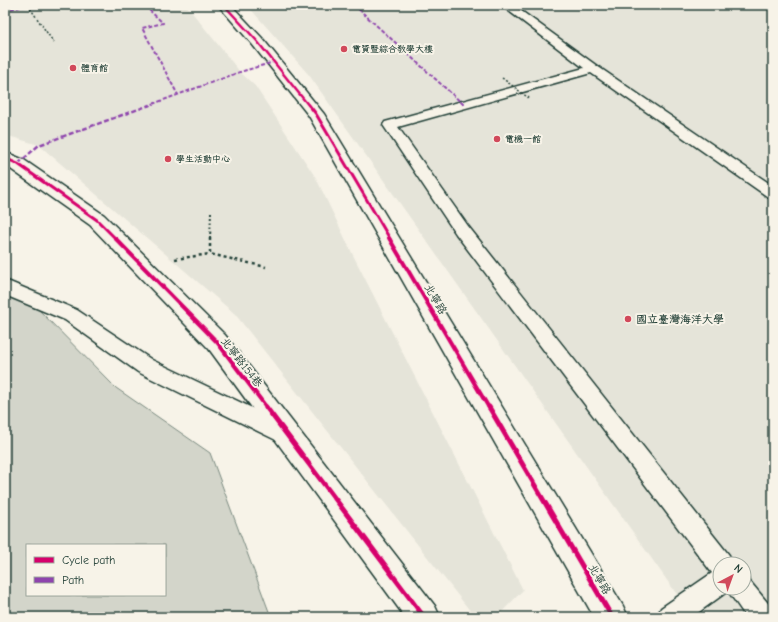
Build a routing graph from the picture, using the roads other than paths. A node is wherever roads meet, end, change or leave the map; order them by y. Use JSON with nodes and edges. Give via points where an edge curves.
{"nodes":[{"id":1,"x":224,"y":5,"type":"edge"},
{"id":2,"x":506,"y":5,"type":"edge"},
{"id":3,"x":593,"y":69,"type":"junction"},
{"id":4,"x":5,"y":158,"type":"edge"},
{"id":5,"x":773,"y":193,"type":"edge"},
{"id":6,"x":5,"y":287,"type":"edge"},
{"id":7,"x":288,"y":436,"type":"junction"},
{"id":8,"x":714,"y":556,"type":"edge"},
{"id":9,"x":712,"y":588,"type":"edge"},
{"id":10,"x":746,"y":596,"type":"edge"},
{"id":11,"x":424,"y":617,"type":"edge"},
{"id":12,"x":612,"y":617,"type":"edge"},
{"id":13,"x":670,"y":617,"type":"edge"},
{"id":14,"x":763,"y":617,"type":"edge"}],
"edges":[{"from":1,"to":12,"type":"main road","name":"北寧路","via":[[316,114]]},
{"from":2,"to":3,"type":"lane"},
{"from":3,"to":5,"type":"lane"},
{"from":3,"to":8,"type":"lane","via":[[390,125],[462,230]]},
{"from":4,"to":7,"type":"main road","name":"北寧路154巷","via":[[18,164],[97,220],[217,342]]},
{"from":6,"to":7,"type":"lane","name":"北寧路154巷","via":[[71,315],[145,366]]},
{"from":7,"to":11,"type":"main road","name":"北寧路154巷"},
{"from":9,"to":13,"type":"lane"},
{"from":10,"to":14,"type":"lane"}]}
